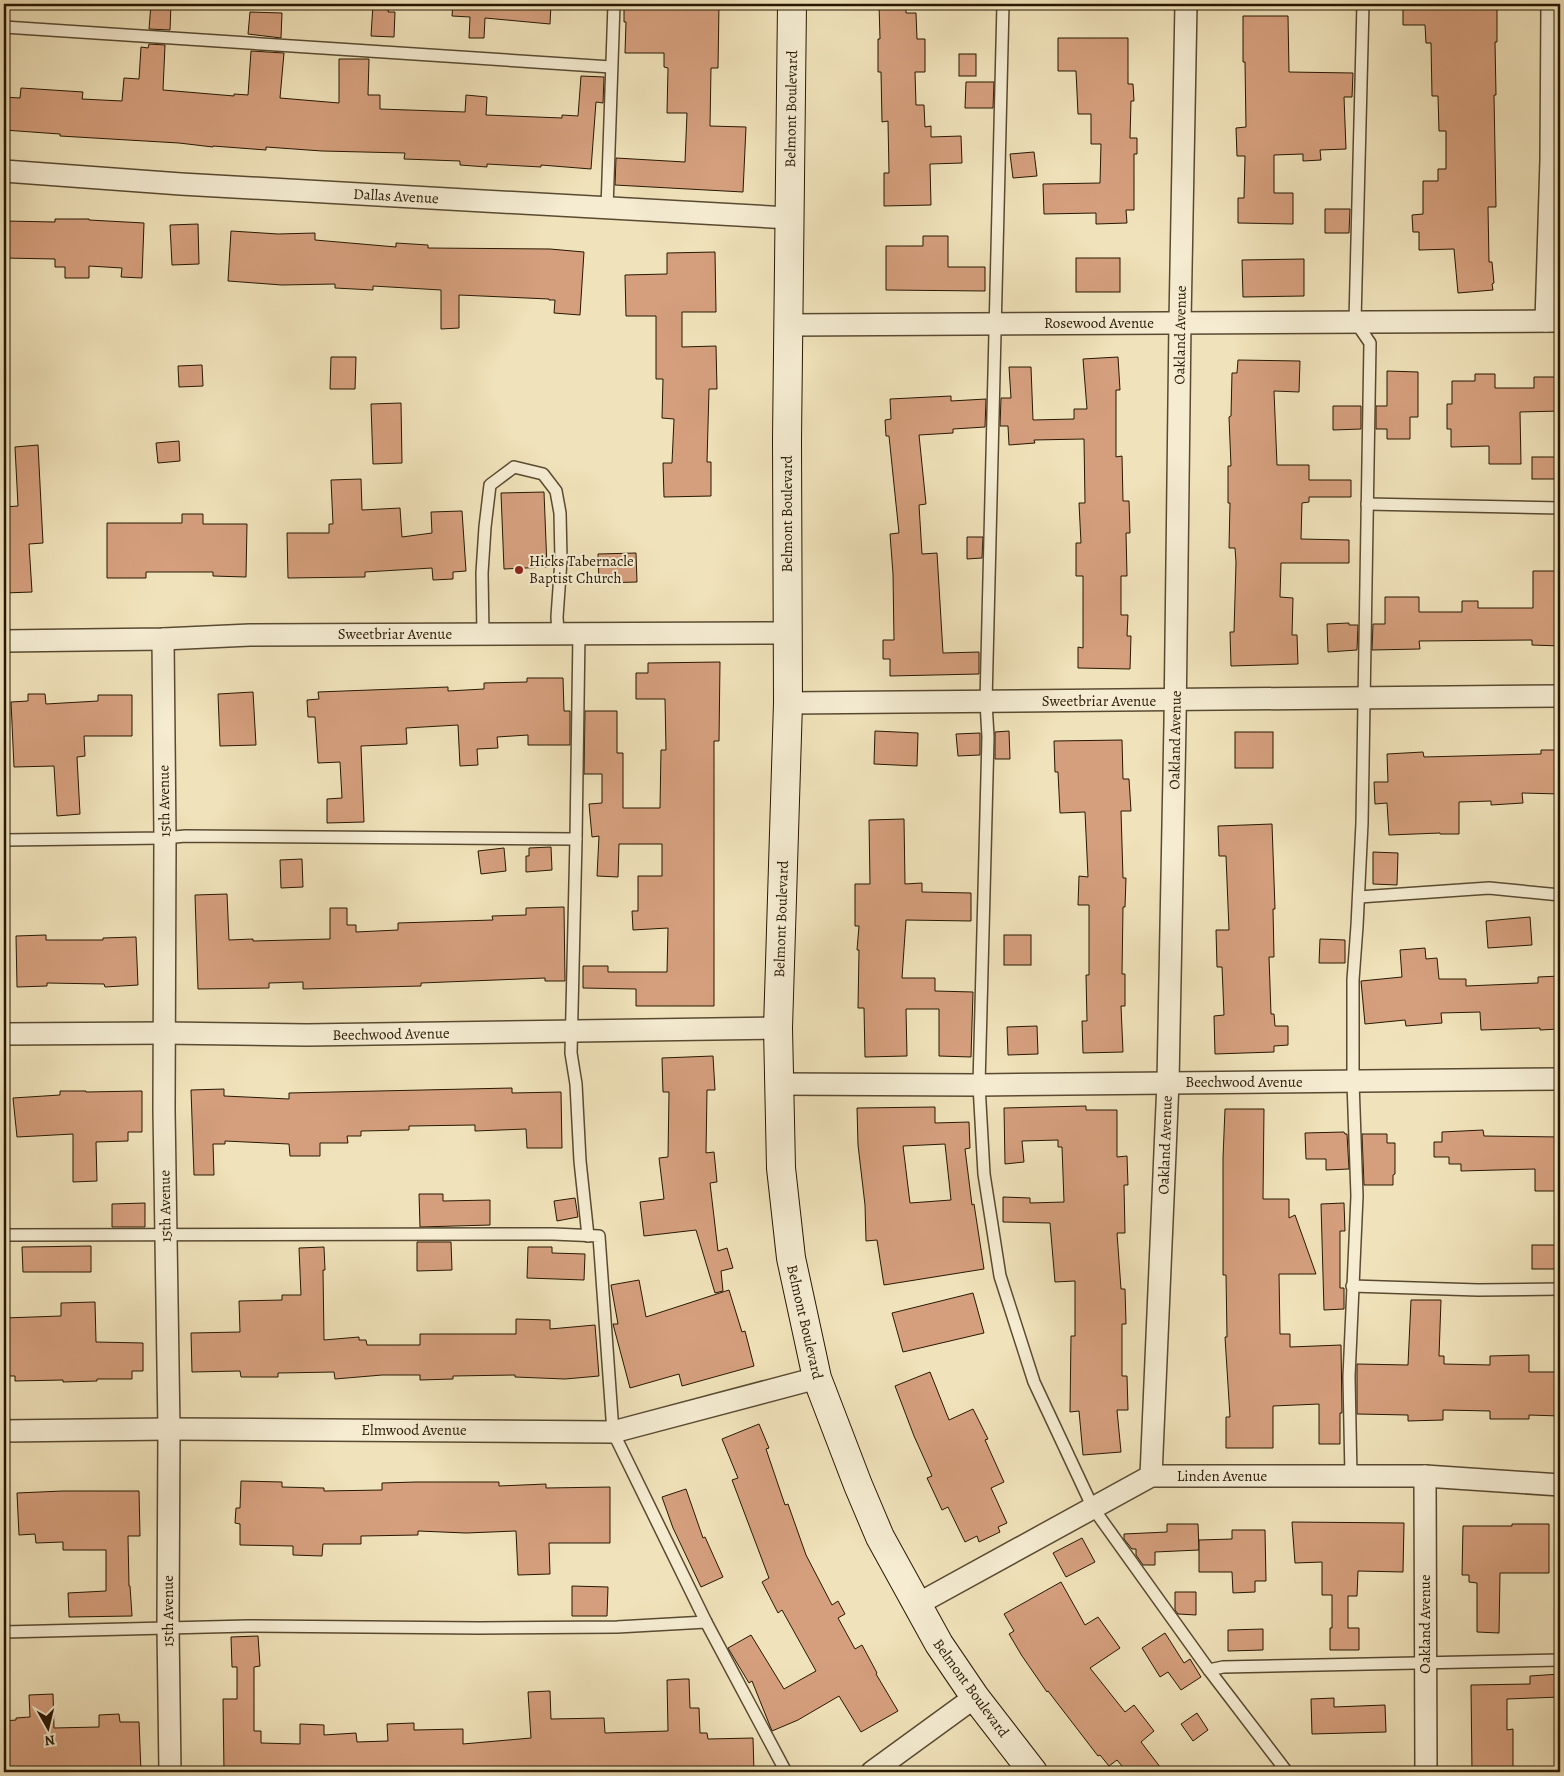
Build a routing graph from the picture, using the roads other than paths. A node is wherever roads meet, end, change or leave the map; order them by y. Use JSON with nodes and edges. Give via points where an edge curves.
{"nodes":[{"id":1,"x":614,"y":4,"type":"edge"},
{"id":2,"x":792,"y":4,"type":"edge"},
{"id":3,"x":1003,"y":4,"type":"edge"},
{"id":4,"x":1186,"y":4,"type":"edge"},
{"id":5,"x":1363,"y":4,"type":"edge"},
{"id":6,"x":1552,"y":4,"type":"edge"},
{"id":7,"x":4,"y":26,"type":"edge"},
{"id":8,"x":611,"y":67,"type":"junction"},
{"id":9,"x":1556,"y":160,"type":"edge"},
{"id":10,"x":4,"y":171,"type":"edge"},
{"id":11,"x":607,"y":208,"type":"junction"},
{"id":12,"x":789,"y":218,"type":"junction"},
{"id":13,"x":1355,"y":321,"type":"junction"},
{"id":14,"x":1553,"y":321,"type":"edge"},
{"id":15,"x":1180,"y":322,"type":"junction"},
{"id":16,"x":996,"y":323,"type":"junction"},
{"id":17,"x":788,"y":325,"type":"junction"},
{"id":18,"x":1367,"y":504,"type":"junction"},
{"id":19,"x":1560,"y":508,"type":"edge"},
{"id":20,"x":558,"y":633,"type":"junction"},
{"id":21,"x":787,"y":633,"type":"junction"},
{"id":22,"x":483,"y":634,"type":"junction"},
{"id":23,"x":579,"y":634,"type":"junction"},
{"id":24,"x":163,"y":639,"type":"junction"},
{"id":25,"x":4,"y":641,"type":"edge"},
{"id":26,"x":1560,"y":696,"type":"edge"},
{"id":27,"x":1363,"y":698,"type":"junction"},
{"id":28,"x":1176,"y":701,"type":"junction"},
{"id":29,"x":986,"y":702,"type":"junction"},
{"id":30,"x":788,"y":703,"type":"junction"},
{"id":31,"x":165,"y":838,"type":"junction"},
{"id":32,"x":576,"y":839,"type":"junction"},
{"id":33,"x":4,"y":840,"type":"edge"},
{"id":34,"x":1560,"y":895,"type":"edge"},
{"id":35,"x":1359,"y":897,"type":"junction"},
{"id":36,"x":778,"y":1028,"type":"junction"},
{"id":37,"x":572,"y":1032,"type":"junction"},
{"id":38,"x":164,"y":1033,"type":"junction"},
{"id":39,"x":4,"y":1034,"type":"edge"},
{"id":40,"x":1560,"y":1079,"type":"edge"},
{"id":41,"x":1168,"y":1082,"type":"junction"},
{"id":42,"x":1353,"y":1082,"type":"junction"},
{"id":43,"x":778,"y":1084,"type":"junction"},
{"id":44,"x":979,"y":1084,"type":"junction"},
{"id":45,"x":4,"y":1235,"type":"edge"},
{"id":46,"x":166,"y":1235,"type":"junction"},
{"id":47,"x":588,"y":1236,"type":"junction"},
{"id":48,"x":1352,"y":1286,"type":"junction"},
{"id":49,"x":1560,"y":1289,"type":"edge"},
{"id":50,"x":817,"y":1378,"type":"junction"},
{"id":51,"x":169,"y":1429,"type":"junction"},
{"id":52,"x":4,"y":1431,"type":"edge"},
{"id":53,"x":613,"y":1432,"type":"junction"},
{"id":54,"x":1151,"y":1476,"type":"junction"},
{"id":55,"x":1351,"y":1476,"type":"junction"},
{"id":56,"x":1425,"y":1476,"type":"junction"},
{"id":57,"x":1560,"y":1484,"type":"edge"},
{"id":58,"x":1093,"y":1508,"type":"junction"},
{"id":59,"x":916,"y":1604,"type":"junction"},
{"id":60,"x":706,"y":1622,"type":"junction"},
{"id":61,"x":168,"y":1627,"type":"junction"},
{"id":62,"x":4,"y":1632,"type":"edge"},
{"id":63,"x":1560,"y":1660,"type":"edge"},
{"id":64,"x":1425,"y":1663,"type":"junction"},
{"id":65,"x":1209,"y":1670,"type":"junction"},
{"id":66,"x":975,"y":1697,"type":"junction"},
{"id":67,"x":170,"y":1772,"type":"edge"},
{"id":68,"x":786,"y":1772,"type":"edge"},
{"id":69,"x":872,"y":1772,"type":"edge"},
{"id":70,"x":1033,"y":1772,"type":"edge"},
{"id":71,"x":1287,"y":1772,"type":"edge"},
{"id":72,"x":1426,"y":1772,"type":"edge"}],
"edges":[{"from":1,"to":8,"type":"lane"},
{"from":2,"to":12,"type":"street","name":"Belmont Boulevard"},
{"from":3,"to":16,"type":"lane"},
{"from":4,"to":15,"type":"street","name":"Oakland Avenue"},
{"from":5,"to":13,"type":"lane"},
{"from":6,"to":9,"type":"street"},
{"from":7,"to":8,"type":"lane"},
{"from":8,"to":11,"type":"lane"},
{"from":9,"to":14,"type":"street"},
{"from":10,"to":11,"type":"street","name":"Dallas Avenue"},
{"from":11,"to":12,"type":"street","name":"Dallas Avenue"},
{"from":12,"to":17,"type":"street","name":"Belmont Boulevard"},
{"from":13,"to":14,"type":"street","name":"Rosewood Avenue"},
{"from":13,"to":15,"type":"street","name":"Rosewood Avenue"},
{"from":13,"to":18,"type":"lane","via":[[1370,343]]},
{"from":15,"to":16,"type":"street","name":"Rosewood Avenue"},
{"from":15,"to":28,"type":"street","name":"Oakland Avenue"},
{"from":16,"to":17,"type":"street","name":"Rosewood Avenue"},
{"from":16,"to":29,"type":"lane"},
{"from":17,"to":21,"type":"street","name":"Belmont Boulevard"},
{"from":18,"to":19,"type":"lane"},
{"from":18,"to":27,"type":"lane"},
{"from":20,"to":22,"type":"street","name":"Sweetbriar Avenue"},
{"from":20,"to":22,"type":"lane","via":[[561,541],[556,491],[543,474],[514,467],[490,485],[484,527]]},
{"from":20,"to":23,"type":"street","name":"Sweetbriar Avenue"},
{"from":21,"to":23,"type":"street","name":"Sweetbriar Avenue"},
{"from":21,"to":30,"type":"street","name":"Belmont Boulevard"},
{"from":22,"to":24,"type":"street","name":"Sweetbriar Avenue","via":[[250,635]]},
{"from":23,"to":32,"type":"lane"},
{"from":24,"to":25,"type":"street","name":"Sweetbriar Avenue"},
{"from":24,"to":31,"type":"street","name":"15th Avenue"},
{"from":26,"to":27,"type":"street","name":"Sweetbriar Avenue"},
{"from":27,"to":28,"type":"street","name":"Sweetbriar Avenue"},
{"from":27,"to":35,"type":"lane"},
{"from":28,"to":29,"type":"street","name":"Sweetbriar Avenue"},
{"from":28,"to":41,"type":"street","name":"Oakland Avenue"},
{"from":29,"to":30,"type":"street","name":"Sweetbriar Avenue"},
{"from":29,"to":44,"type":"lane","via":[[988,737]]},
{"from":30,"to":36,"type":"street","name":"Belmont Boulevard"},
{"from":31,"to":32,"type":"lane"},
{"from":31,"to":33,"type":"lane"},
{"from":31,"to":38,"type":"street","name":"15th Avenue"},
{"from":32,"to":37,"type":"lane"},
{"from":34,"to":35,"type":"lane","via":[[1489,888]]},
{"from":35,"to":42,"type":"lane","via":[[1353,980]]},
{"from":36,"to":37,"type":"street","name":"Beechwood Avenue"},
{"from":36,"to":43,"type":"street","name":"Belmont Boulevard"},
{"from":37,"to":38,"type":"street","name":"Beechwood Avenue"},
{"from":37,"to":47,"type":"lane","via":[[571,1053]]},
{"from":38,"to":39,"type":"street","name":"Beechwood Avenue"},
{"from":38,"to":46,"type":"street","name":"15th Avenue"},
{"from":40,"to":42,"type":"street","name":"Beechwood Avenue"},
{"from":41,"to":42,"type":"street","name":"Beechwood Avenue"},
{"from":41,"to":44,"type":"street","name":"Beechwood Avenue"},
{"from":41,"to":54,"type":"street","name":"Oakland Avenue"},
{"from":42,"to":48,"type":"lane","via":[[1357,1196]]},
{"from":43,"to":44,"type":"street","name":"Beechwood Avenue"},
{"from":43,"to":50,"type":"street","name":"Belmont Boulevard","via":[[781,1168],[791,1258]]},
{"from":44,"to":58,"type":"lane","via":[[984,1174],[1000,1276],[1034,1382]]},
{"from":45,"to":46,"type":"lane"},
{"from":46,"to":47,"type":"lane"},
{"from":46,"to":51,"type":"street","name":"15th Avenue"},
{"from":47,"to":53,"type":"lane","via":[[598,1236]]},
{"from":48,"to":49,"type":"lane"},
{"from":48,"to":55,"type":"lane","via":[[1349,1377]]},
{"from":50,"to":53,"type":"street","name":"Elmwood Avenue"},
{"from":50,"to":59,"type":"street","name":"Belmont Boulevard","via":[[880,1537]]},
{"from":51,"to":52,"type":"street","name":"Elmwood Avenue"},
{"from":51,"to":53,"type":"street","name":"Elmwood Avenue"},
{"from":51,"to":61,"type":"street","name":"15th Avenue"},
{"from":53,"to":60,"type":"lane"},
{"from":54,"to":55,"type":"street","name":"Linden Avenue"},
{"from":54,"to":58,"type":"street","name":"Linden Avenue"},
{"from":55,"to":56,"type":"street","name":"Linden Avenue"},
{"from":56,"to":57,"type":"street","name":"Linden Avenue"},
{"from":56,"to":64,"type":"street","name":"Oakland Avenue"},
{"from":58,"to":59,"type":"street","name":"Linden Avenue"},
{"from":58,"to":65,"type":"lane"},
{"from":59,"to":66,"type":"street","name":"Belmont Boulevard"},
{"from":60,"to":61,"type":"lane","via":[[617,1627]]},
{"from":60,"to":68,"type":"lane"},
{"from":61,"to":62,"type":"lane"},
{"from":61,"to":67,"type":"street","name":"15th Avenue"},
{"from":63,"to":64,"type":"lane"},
{"from":64,"to":65,"type":"lane","via":[[1223,1666]]},
{"from":64,"to":72,"type":"street","name":"Oakland Avenue"},
{"from":65,"to":71,"type":"lane"},
{"from":66,"to":69,"type":"street"},
{"from":66,"to":70,"type":"street","name":"Belmont Boulevard"}]}
